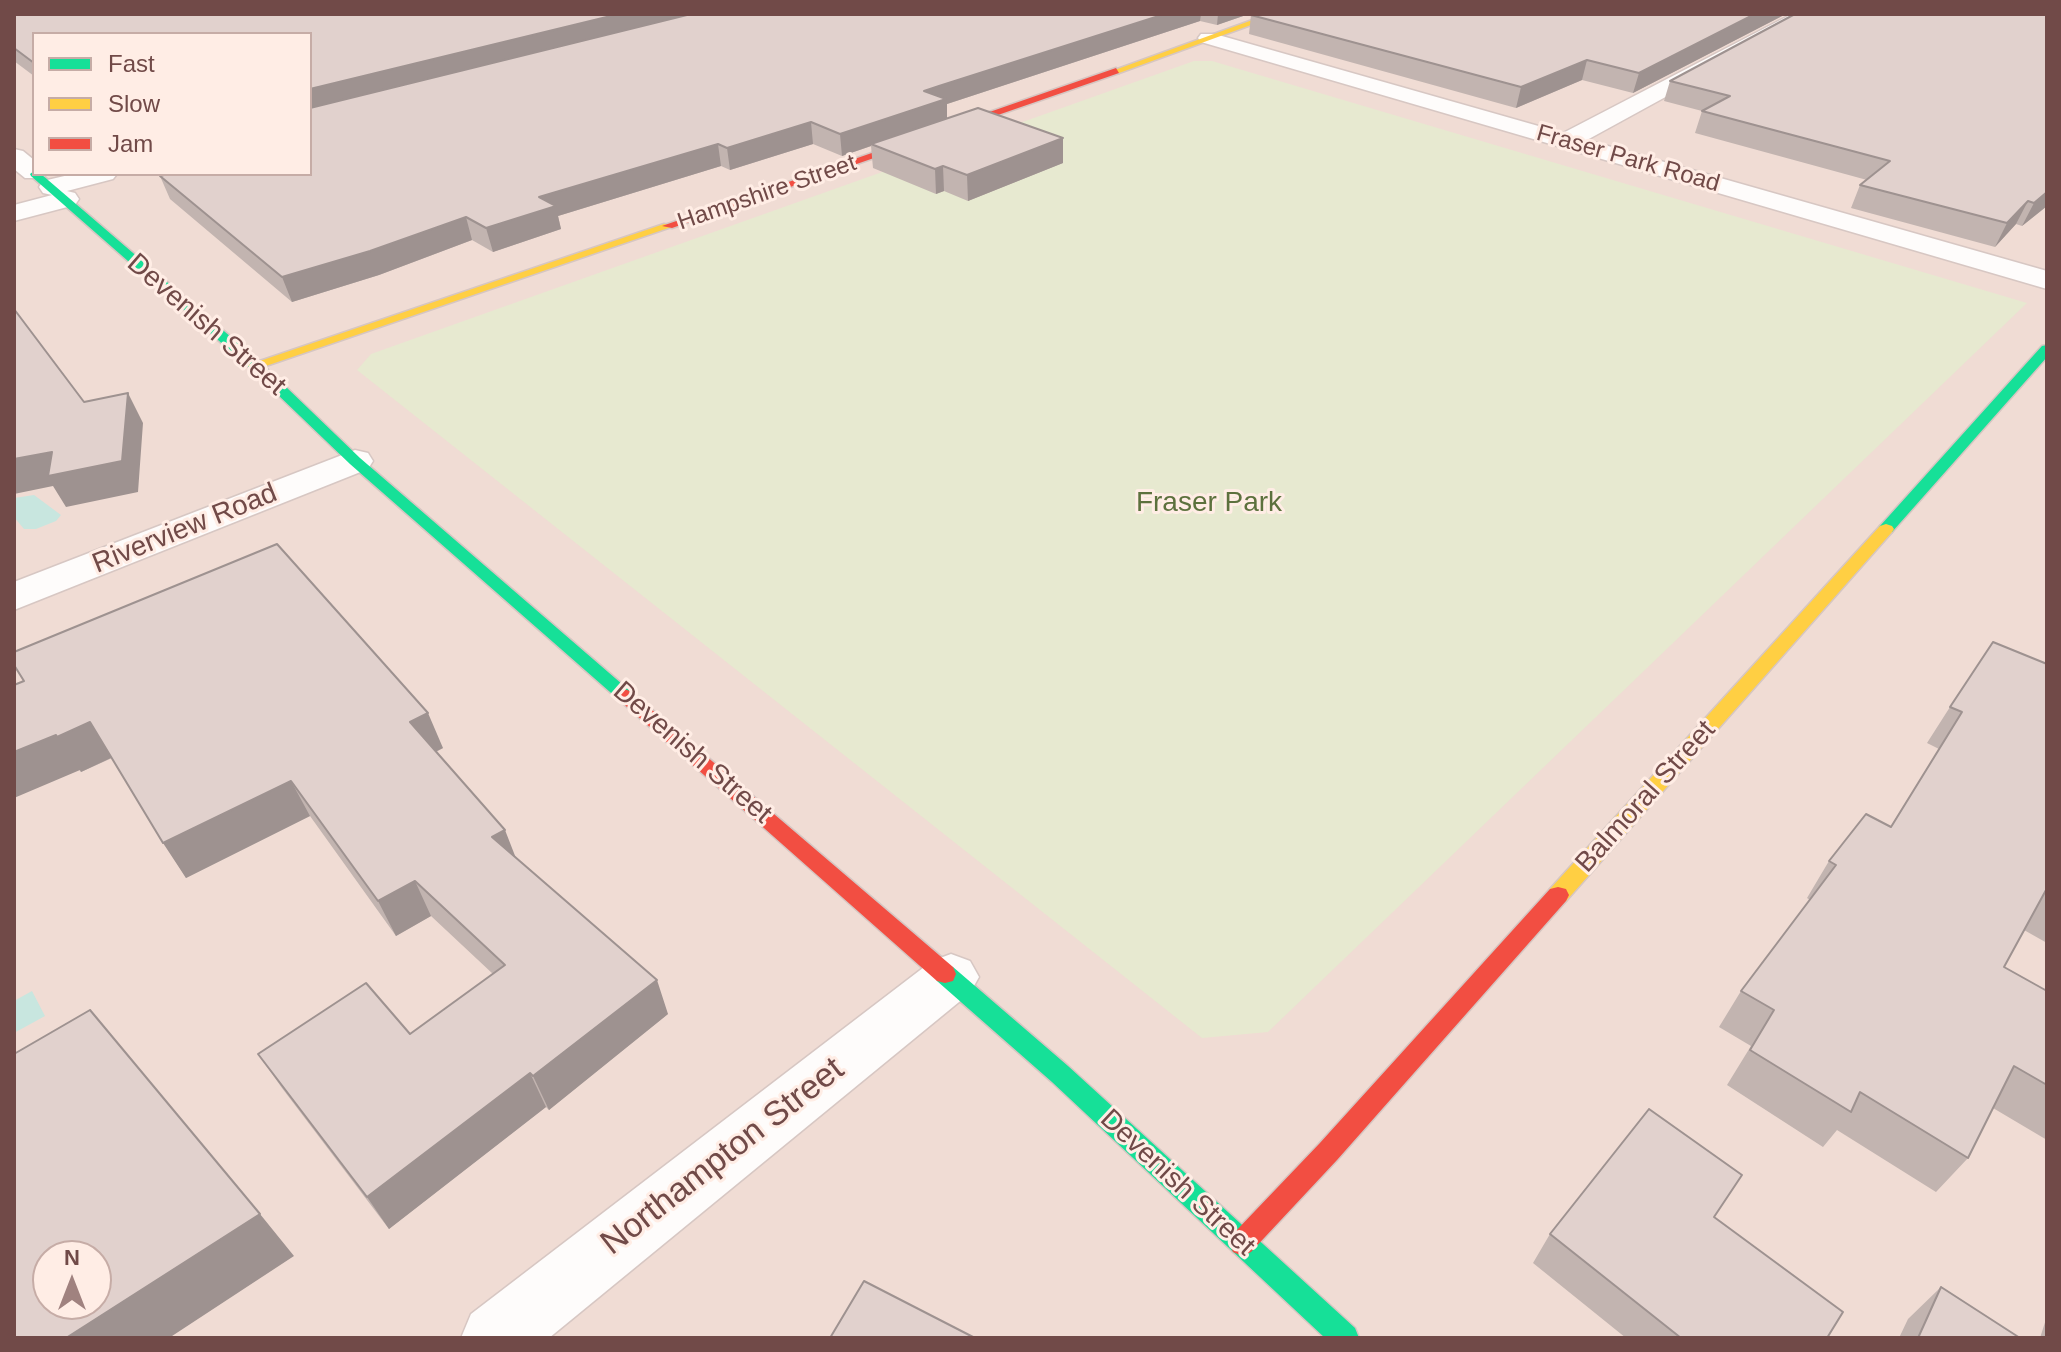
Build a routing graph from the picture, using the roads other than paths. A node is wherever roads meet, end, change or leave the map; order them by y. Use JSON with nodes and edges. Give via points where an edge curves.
{"nodes":[{"id":1,"x":1277,"y":14,"type":"edge"},
{"id":2,"x":1807,"y":14,"type":"edge"},
{"id":3,"x":1208,"y":38,"type":"junction"},
{"id":4,"x":1566,"y":141,"type":"junction"},
{"id":5,"x":14,"y":156,"type":"edge"},
{"id":6,"x":32,"y":171,"type":"edge"},
{"id":7,"x":91,"y":176,"type":"edge"},
{"id":8,"x":47,"y":183,"type":"edge"},
{"id":9,"x":14,"y":213,"type":"edge"},
{"id":10,"x":2047,"y":280,"type":"edge"},
{"id":11,"x":2047,"y":349,"type":"edge"},
{"id":12,"x":255,"y":365,"type":"junction"},
{"id":13,"x":355,"y":461,"type":"junction"},
{"id":14,"x":14,"y":597,"type":"edge"},
{"id":15,"x":951,"y":977,"type":"junction"},
{"id":16,"x":1242,"y":1243,"type":"junction"},
{"id":17,"x":495,"y":1338,"type":"edge"},
{"id":18,"x":1345,"y":1338,"type":"edge"}],
"edges":[{"from":1,"to":3,"type":"street","name":"Hampshire Street"},
{"from":2,"to":4,"type":"street"},
{"from":3,"to":4,"type":"street","name":"Fraser Park Road"},
{"from":3,"to":12,"type":"street","name":"Hampshire Street","via":[[944,133]]},
{"from":4,"to":10,"type":"street","name":"Fraser Park Road"},
{"from":5,"to":6,"type":"street","name":"Devenish Street"},
{"from":7,"to":8,"type":"street"},
{"from":8,"to":9,"type":"street"},
{"from":8,"to":12,"type":"street","name":"Devenish Street"},
{"from":11,"to":16,"type":"street","name":"Balmoral Street"},
{"from":12,"to":13,"type":"street","name":"Devenish Street"},
{"from":13,"to":14,"type":"street","name":"Riverview Road"},
{"from":13,"to":15,"type":"street","name":"Devenish Street"},
{"from":15,"to":16,"type":"street","name":"Devenish Street"},
{"from":15,"to":17,"type":"street","name":"Northampton Street"},
{"from":16,"to":18,"type":"street","name":"Devenish Street"}]}
